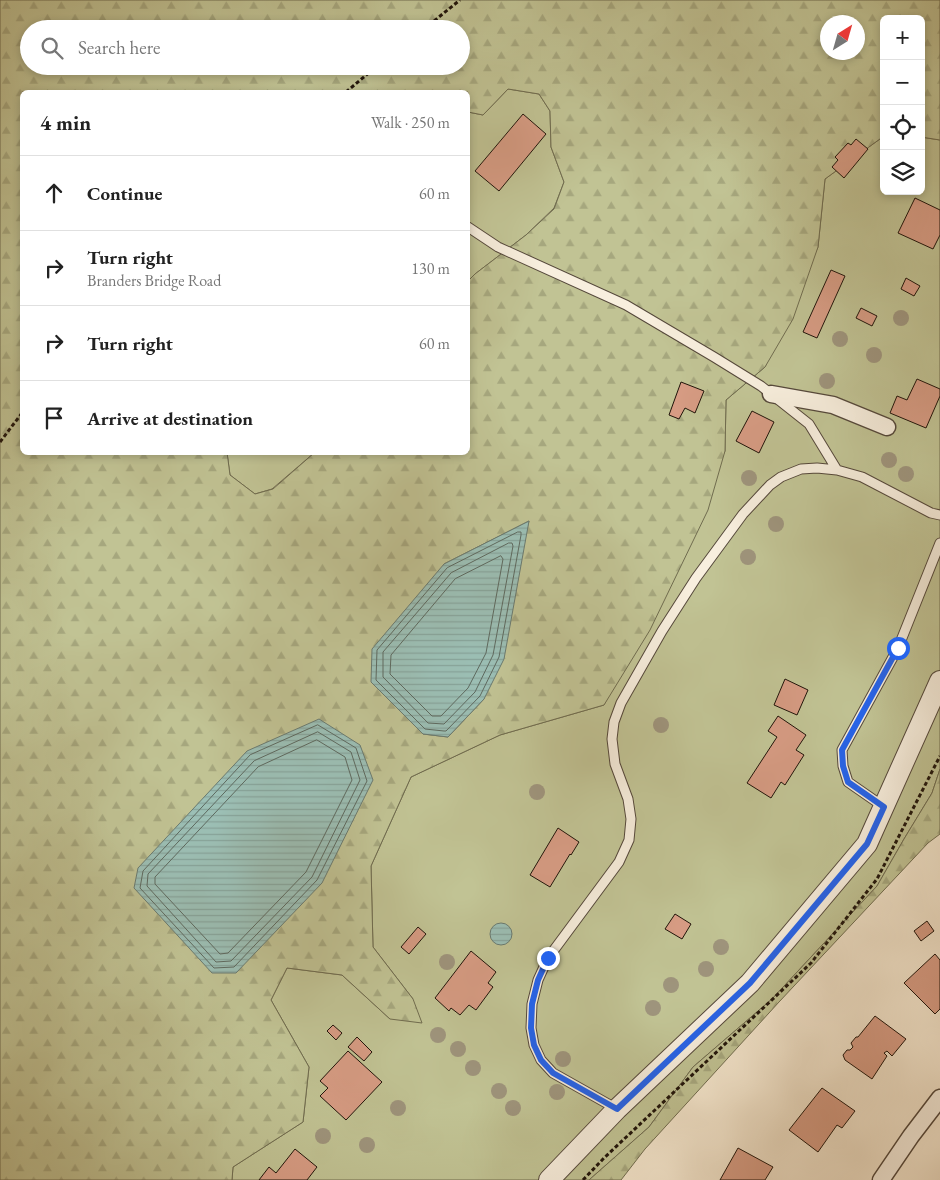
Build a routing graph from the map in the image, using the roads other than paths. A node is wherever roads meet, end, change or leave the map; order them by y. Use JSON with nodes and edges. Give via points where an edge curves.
{"nodes":[{"id":1,"x":470,"y":228,"type":"edge"},
{"id":2,"x":771,"y":394,"type":"junction"},
{"id":3,"x":886,"y":427,"type":"dead end"},
{"id":4,"x":837,"y":470,"type":"junction"},
{"id":5,"x":940,"y":515,"type":"edge"},
{"id":6,"x":940,"y":543,"type":"edge"},
{"id":7,"x":940,"y":681,"type":"edge"},
{"id":8,"x":884,"y":807,"type":"junction"},
{"id":9,"x":940,"y":1098,"type":"edge"},
{"id":10,"x":617,"y":1109,"type":"junction"},
{"id":11,"x":549,"y":1180,"type":"edge"},
{"id":12,"x":881,"y":1180,"type":"edge"}],
"edges":[{"from":1,"to":2,"type":"lane","via":[[498,247],[626,305]]},
{"from":2,"to":3,"type":"street","via":[[833,405]]},
{"from":2,"to":4,"type":"lane","via":[[809,424]]},
{"from":4,"to":5,"type":"lane","via":[[862,477]]},
{"from":4,"to":10,"type":"lane","via":[[801,469],[781,477],[743,514],[662,631],[621,703],[614,722],[615,764],[628,799],[631,819],[629,840],[619,862],[548,958],[532,1004],[531,1028],[541,1060],[553,1073]]},
{"from":6,"to":8,"type":"lane","via":[[898,648],[842,750],[848,782]]},
{"from":7,"to":8,"type":"street"},
{"from":8,"to":10,"type":"street","via":[[867,844],[750,983]]},
{"from":9,"to":12,"type":"street"},
{"from":10,"to":11,"type":"street"}]}
